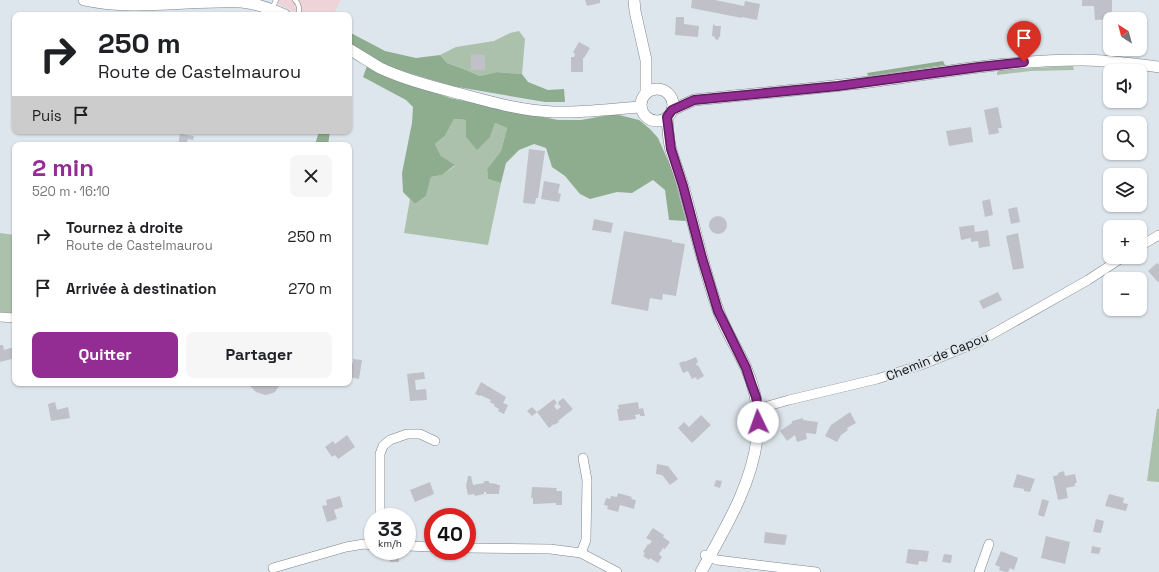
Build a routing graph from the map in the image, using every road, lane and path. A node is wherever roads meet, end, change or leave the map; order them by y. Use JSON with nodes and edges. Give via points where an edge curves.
{"nodes":[{"id":1,"x":84,"y":0,"type":"edge"},
{"id":2,"x":295,"y":0,"type":"edge"},
{"id":3,"x":634,"y":0,"type":"edge"},
{"id":4,"x":274,"y":5,"type":"edge"},
{"id":5,"x":282,"y":12,"type":"edge"},
{"id":6,"x":299,"y":12,"type":"edge"},
{"id":7,"x":352,"y":51,"type":"edge"},
{"id":8,"x":646,"y":60,"type":"junction"},
{"id":9,"x":1159,"y":67,"type":"edge"},
{"id":10,"x":666,"y":92,"type":"junction"},
{"id":11,"x":646,"y":93,"type":"junction"},
{"id":12,"x":694,"y":100,"type":"junction"},
{"id":13,"x":641,"y":107,"type":"junction"},
{"id":14,"x":669,"y":114,"type":"junction"},
{"id":15,"x":654,"y":120,"type":"junction"},
{"id":16,"x":671,"y":149,"type":"junction"},
{"id":17,"x":1159,"y":234,"type":"edge"},
{"id":18,"x":1147,"y":242,"type":"edge"},
{"id":19,"x":1112,"y":264,"type":"edge"},
{"id":20,"x":0,"y":317,"type":"edge"},
{"id":21,"x":12,"y":318,"type":"edge"},
{"id":22,"x":758,"y":409,"type":"junction"},
{"id":23,"x":435,"y":441,"type":"dead end"},
{"id":24,"x":582,"y":458,"type":"dead end"},
{"id":25,"x":380,"y":508,"type":"edge"},
{"id":26,"x":364,"y":544,"type":"edge"},
{"id":27,"x":989,"y":544,"type":"dead end"},
{"id":28,"x":476,"y":548,"type":"edge"},
{"id":29,"x":581,"y":553,"type":"junction"},
{"id":30,"x":707,"y":556,"type":"junction"},
{"id":31,"x":273,"y":568,"type":"dead end"},
{"id":32,"x":617,"y":572,"type":"edge"},
{"id":33,"x":696,"y":572,"type":"edge"},
{"id":34,"x":701,"y":572,"type":"edge"},
{"id":35,"x":816,"y":572,"type":"edge"},
{"id":36,"x":979,"y":572,"type":"edge"}],
"edges":[{"from":1,"to":4,"type":"street","via":[[128,4],[213,1]]},
{"from":2,"to":6,"type":"lane"},
{"from":3,"to":8,"type":"street"},
{"from":4,"to":5,"type":"street"},
{"from":7,"to":13,"type":"street","via":[[380,67],[440,89],[523,109],[577,112]]},
{"from":8,"to":10,"type":"street"},
{"from":8,"to":11,"type":"street"},
{"from":9,"to":12,"type":"street","via":[[1082,60],[1038,62]]},
{"from":10,"to":11,"type":"street","via":[[654,89]]},
{"from":10,"to":12,"type":"street"},
{"from":10,"to":14,"type":"street","via":[[673,102]]},
{"from":11,"to":13,"type":"street"},
{"from":12,"to":14,"type":"street"},
{"from":13,"to":15,"type":"street","via":[[643,113]]},
{"from":14,"to":15,"type":"street"},
{"from":14,"to":16,"type":"street"},
{"from":15,"to":16,"type":"street"},
{"from":16,"to":22,"type":"street","via":[[718,311],[746,368]]},
{"from":17,"to":18,"type":"street"},
{"from":19,"to":22,"type":"street","name":"Chemin de Capou","via":[[980,341],[877,380]]},
{"from":20,"to":21,"type":"street"},
{"from":22,"to":30,"type":"street","via":[[757,438],[750,471],[732,517]]},
{"from":23,"to":25,"type":"street","via":[[420,434],[407,434],[390,440],[383,446],[380,454]]},
{"from":24,"to":29,"type":"street","via":[[587,480],[586,540]]},
{"from":26,"to":31,"type":"street"},
{"from":27,"to":36,"type":"street"},
{"from":28,"to":29,"type":"street","via":[[550,549]]},
{"from":29,"to":32,"type":"street"},
{"from":30,"to":33,"type":"street"},
{"from":30,"to":34,"type":"street"},
{"from":30,"to":35,"type":"street","via":[[717,560]]}]}
